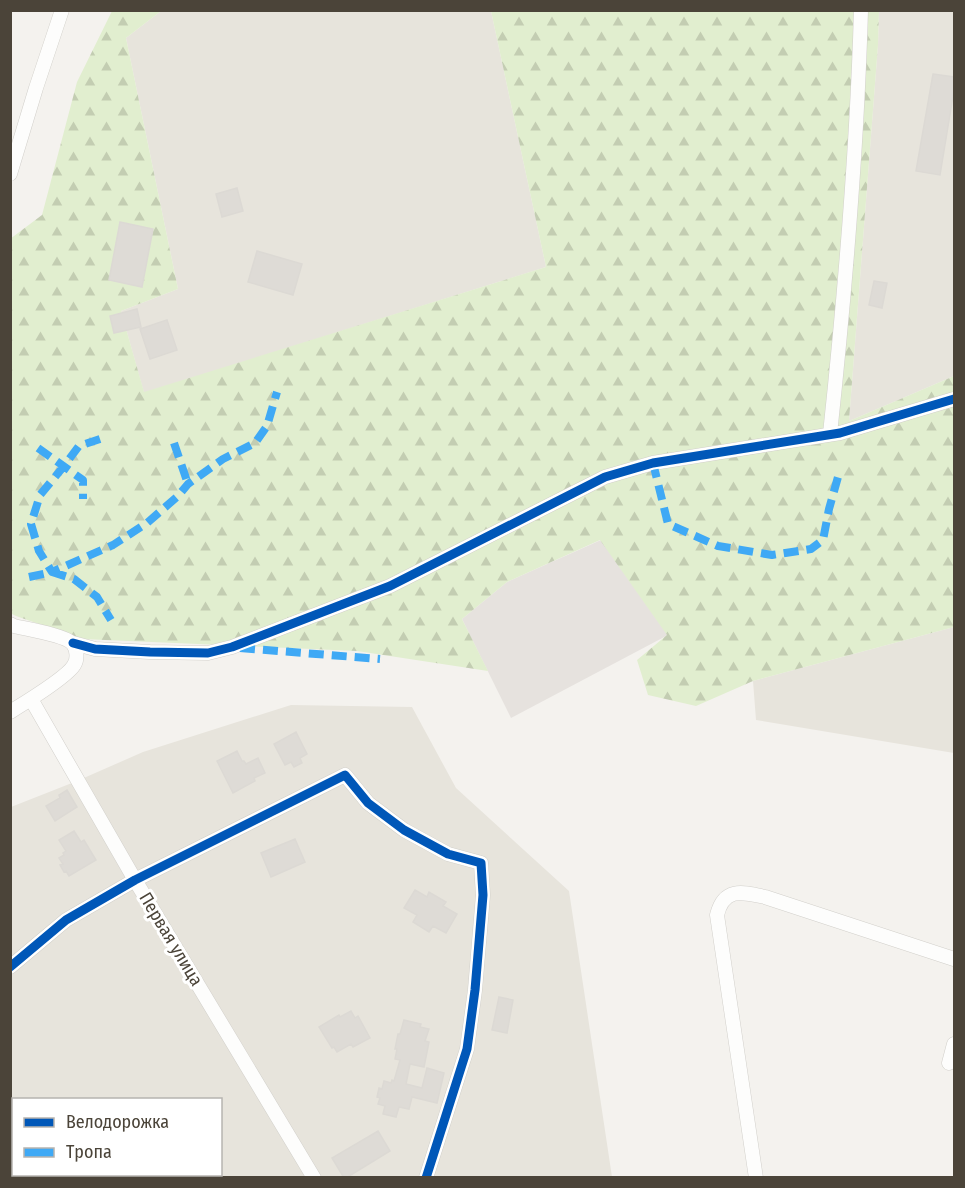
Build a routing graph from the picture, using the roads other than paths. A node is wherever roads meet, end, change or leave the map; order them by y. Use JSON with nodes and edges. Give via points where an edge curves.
{"nodes":[{"id":1,"x":62,"y":10,"type":"edge"},
{"id":2,"x":861,"y":10,"type":"edge"},
{"id":3,"x":10,"y":174,"type":"edge"},
{"id":4,"x":954,"y":399,"type":"edge"},
{"id":5,"x":830,"y":434,"type":"junction"},
{"id":6,"x":10,"y":624,"type":"edge"},
{"id":7,"x":74,"y":643,"type":"junction"},
{"id":8,"x":31,"y":699,"type":"junction"},
{"id":9,"x":10,"y":712,"type":"edge"},
{"id":10,"x":135,"y":880,"type":"junction"},
{"id":11,"x":954,"y":959,"type":"edge"},
{"id":12,"x":10,"y":967,"type":"edge"},
{"id":13,"x":954,"y":1044,"type":"edge"},
{"id":14,"x":949,"y":1063,"type":"dead end"},
{"id":15,"x":314,"y":1178,"type":"edge"},
{"id":16,"x":426,"y":1178,"type":"edge"},
{"id":17,"x":756,"y":1178,"type":"edge"}],
"edges":[{"from":1,"to":3,"type":"street"},
{"from":2,"to":5,"type":"street","via":[[850,227]]},
{"from":4,"to":5,"type":"street"},
{"from":5,"to":7,"type":"street","via":[[653,463],[605,477],[390,586],[232,647],[208,653],[150,652],[95,649]]},
{"from":6,"to":7,"type":"street"},
{"from":7,"to":8,"type":"street","via":[[75,664]]},
{"from":8,"to":9,"type":"street"},
{"from":8,"to":10,"type":"street","name":"Первая улица"},
{"from":10,"to":12,"type":"street","via":[[66,920]]},
{"from":10,"to":15,"type":"street","name":"Первая улица"},
{"from":10,"to":16,"type":"street","via":[[345,775],[368,803],[404,830],[448,854],[481,863],[483,895],[467,1049]]},
{"from":11,"to":17,"type":"street","via":[[765,897],[743,892],[727,896],[720,903],[717,915]]},
{"from":13,"to":14,"type":"street"}]}
